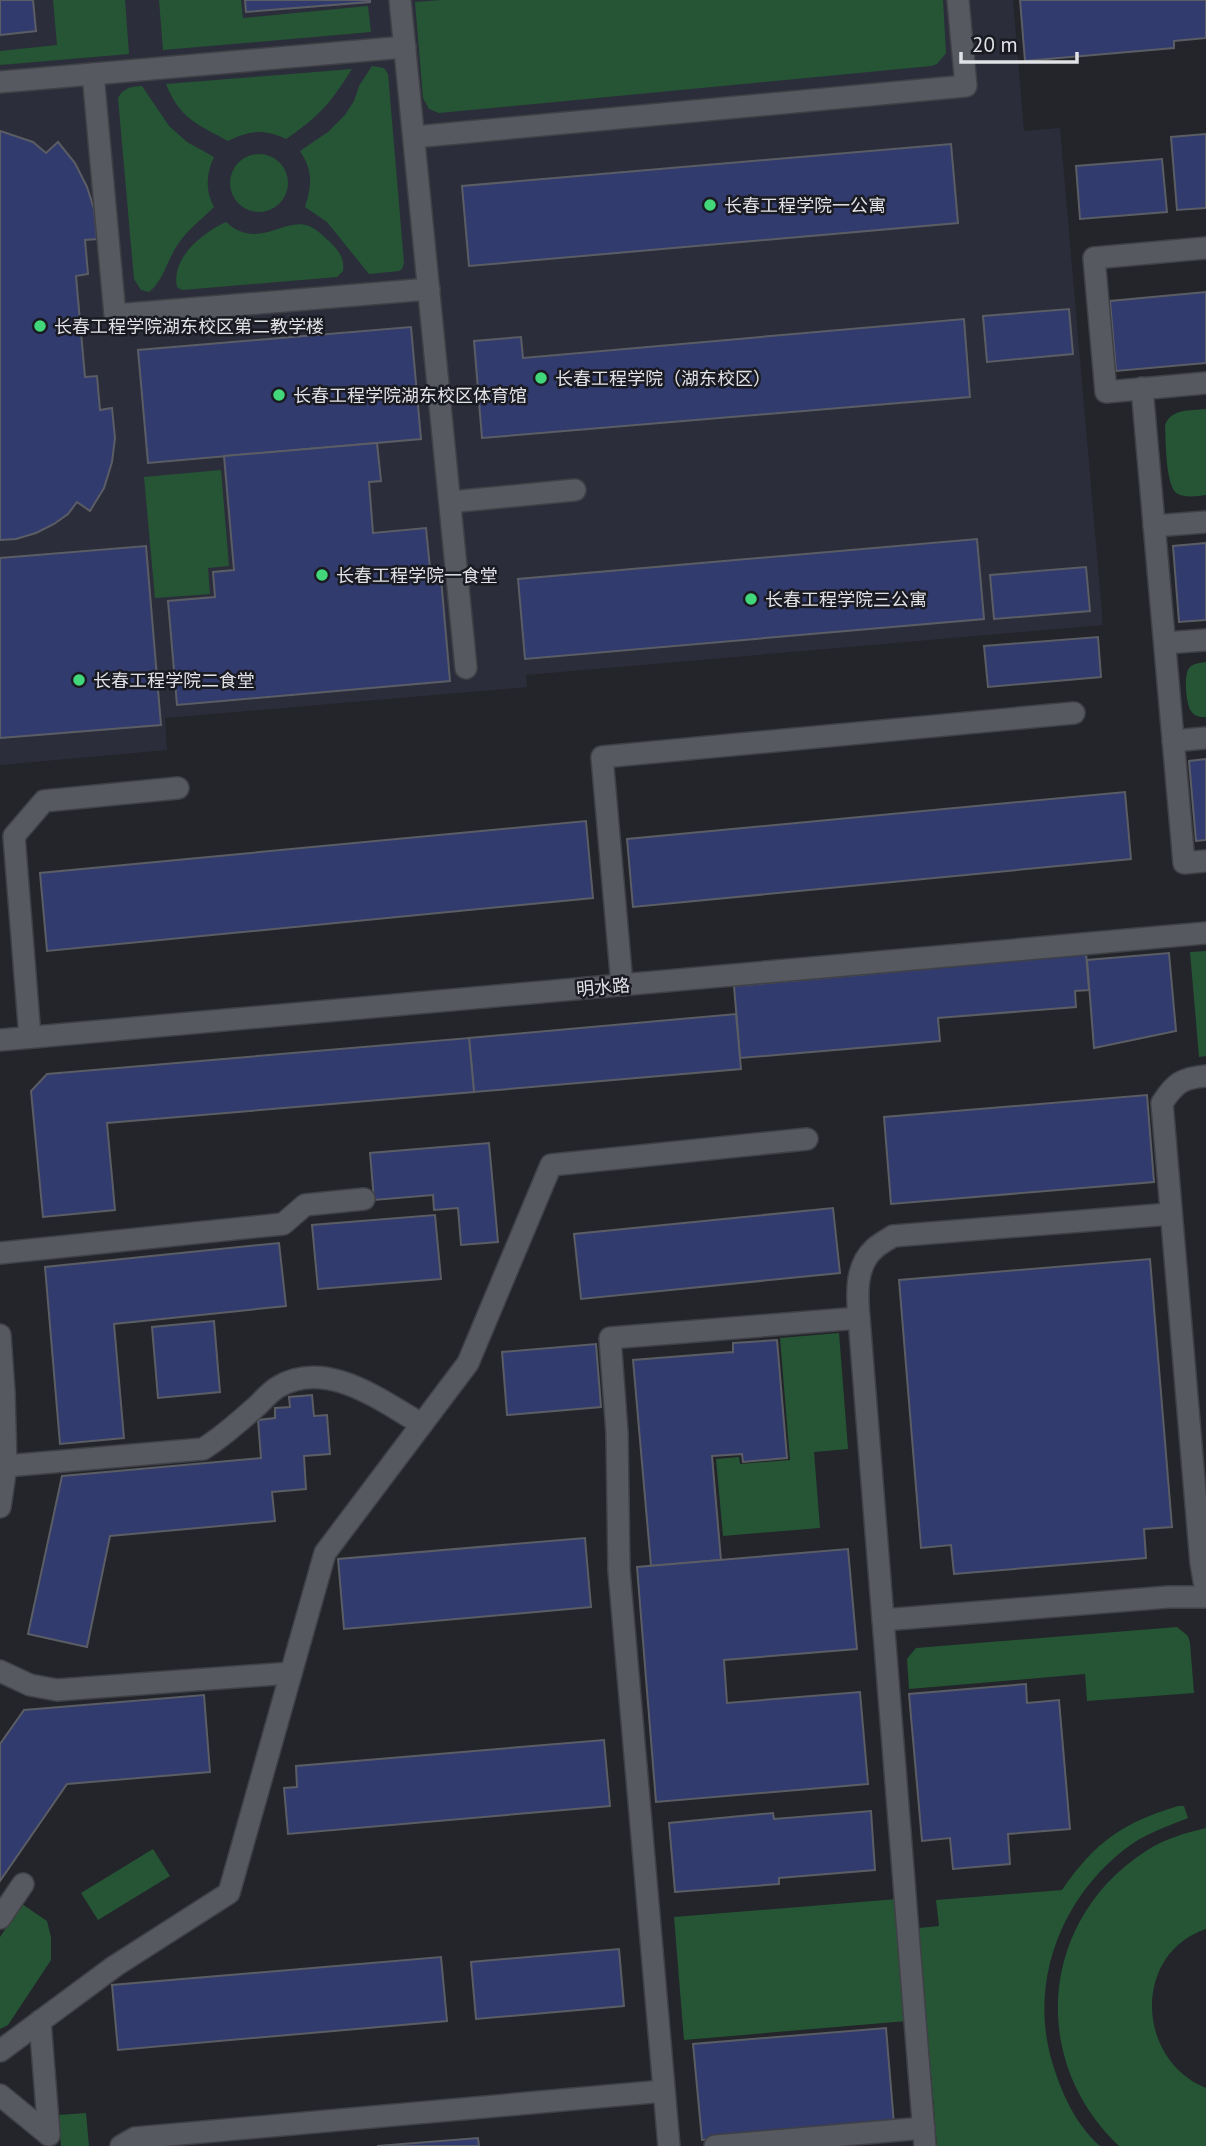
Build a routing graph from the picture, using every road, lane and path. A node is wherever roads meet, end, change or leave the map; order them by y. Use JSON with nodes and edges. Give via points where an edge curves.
{"nodes":[{"id":1,"x":400,"y":0,"type":"edge"},
{"id":2,"x":958,"y":0,"type":"edge"},
{"id":3,"x":405,"y":47,"type":"junction"},
{"id":4,"x":93,"y":74,"type":"junction"},
{"id":5,"x":0,"y":82,"type":"edge"},
{"id":6,"x":414,"y":137,"type":"junction"},
{"id":7,"x":1206,"y":248,"type":"edge"},
{"id":8,"x":429,"y":289,"type":"junction"},
{"id":9,"x":1206,"y":383,"type":"edge"},
{"id":10,"x":1142,"y":388,"type":"junction"},
{"id":11,"x":575,"y":490,"type":"dead end"},
{"id":12,"x":450,"y":502,"type":"junction"},
{"id":13,"x":1206,"y":522,"type":"edge"},
{"id":14,"x":1154,"y":526,"type":"junction"},
{"id":15,"x":1206,"y":640,"type":"edge"},
{"id":16,"x":1165,"y":643,"type":"junction"},
{"id":17,"x":466,"y":668,"type":"dead end"},
{"id":18,"x":1074,"y":713,"type":"dead end"},
{"id":19,"x":1206,"y":738,"type":"edge"},
{"id":20,"x":1173,"y":741,"type":"junction"},
{"id":21,"x":178,"y":788,"type":"dead end"},
{"id":22,"x":1206,"y":861,"type":"edge"},
{"id":23,"x":1206,"y":933,"type":"edge"},
{"id":24,"x":622,"y":985,"type":"junction"},
{"id":25,"x":30,"y":1037,"type":"junction"},
{"id":26,"x":0,"y":1040,"type":"edge"},
{"id":27,"x":1206,"y":1076,"type":"edge"},
{"id":28,"x":807,"y":1139,"type":"dead end"},
{"id":29,"x":364,"y":1199,"type":"dead end"},
{"id":30,"x":1170,"y":1214,"type":"junction"},
{"id":31,"x":0,"y":1254,"type":"edge"},
{"id":32,"x":859,"y":1318,"type":"junction"},
{"id":33,"x":0,"y":1335,"type":"edge"},
{"id":34,"x":2,"y":1378,"type":"edge"},
{"id":35,"x":422,"y":1424,"type":"junction"},
{"id":36,"x":6,"y":1466,"type":"junction"},
{"id":37,"x":0,"y":1507,"type":"edge"},
{"id":38,"x":1206,"y":1595,"type":"edge"},
{"id":39,"x":883,"y":1620,"type":"junction"},
{"id":40,"x":0,"y":1671,"type":"edge"},
{"id":41,"x":291,"y":1673,"type":"junction"},
{"id":42,"x":23,"y":1884,"type":"dead end"},
{"id":43,"x":0,"y":1918,"type":"edge"},
{"id":44,"x":40,"y":2021,"type":"junction"},
{"id":45,"x":0,"y":2051,"type":"edge"},
{"id":46,"x":664,"y":2091,"type":"junction"},
{"id":47,"x":0,"y":2095,"type":"edge"},
{"id":48,"x":924,"y":2137,"type":"edge"},
{"id":49,"x":121,"y":2146,"type":"edge"},
{"id":50,"x":669,"y":2146,"type":"edge"},
{"id":51,"x":715,"y":2146,"type":"edge"}],
"edges":[{"from":1,"to":3,"type":"street"},
{"from":2,"to":6,"type":"street","via":[[966,86]]},
{"from":3,"to":4,"type":"street"},
{"from":3,"to":6,"type":"street"},
{"from":4,"to":5,"type":"street"},
{"from":4,"to":8,"type":"street","via":[[115,315]]},
{"from":6,"to":8,"type":"street"},
{"from":7,"to":10,"type":"street","via":[[1094,258],[1106,391]]},
{"from":8,"to":12,"type":"street"},
{"from":9,"to":10,"type":"street"},
{"from":10,"to":14,"type":"street"},
{"from":11,"to":12,"type":"street"},
{"from":12,"to":17,"type":"street"},
{"from":13,"to":14,"type":"street"},
{"from":14,"to":16,"type":"street"},
{"from":15,"to":16,"type":"street"},
{"from":16,"to":20,"type":"street"},
{"from":18,"to":24,"type":"street","via":[[601,757]]},
{"from":19,"to":20,"type":"street"},
{"from":20,"to":22,"type":"street","via":[[1184,863]]},
{"from":21,"to":25,"type":"street","via":[[44,801],[13,836]]},
{"from":23,"to":24,"type":"street","name":"明水路"},
{"from":24,"to":25,"type":"street","name":"明水路"},
{"from":25,"to":26,"type":"street","name":"明水路"},
{"from":27,"to":30,"type":"street","via":[[1190,1077],[1173,1086],[1161,1103]]},
{"from":28,"to":35,"type":"street","via":[[551,1165],[468,1363]]},
{"from":29,"to":31,"type":"street","via":[[305,1205],[283,1224]]},
{"from":30,"to":32,"type":"street","via":[[893,1236],[873,1249],[860,1271]]},
{"from":30,"to":38,"type":"street"},
{"from":32,"to":39,"type":"street"},
{"from":32,"to":46,"type":"street","via":[[610,1338],[619,1571]]},
{"from":33,"to":34,"type":"street"},
{"from":34,"to":36,"type":"street"},
{"from":35,"to":36,"type":"street","via":[[348,1384],[329,1377],[300,1379],[278,1387],[204,1448]]},
{"from":35,"to":41,"type":"street","via":[[325,1553]]},
{"from":36,"to":37,"type":"street"},
{"from":38,"to":39,"type":"street"},
{"from":39,"to":48,"type":"street"},
{"from":40,"to":41,"type":"street","via":[[30,1685],[57,1690]]},
{"from":41,"to":44,"type":"street","via":[[229,1893],[115,1965]]},
{"from":42,"to":43,"type":"street"},
{"from":44,"to":45,"type":"street"},
{"from":44,"to":47,"type":"street","via":[[48,2135]]},
{"from":46,"to":49,"type":"street","via":[[135,2138]]},
{"from":46,"to":50,"type":"street"},
{"from":48,"to":51,"type":"street"}]}
